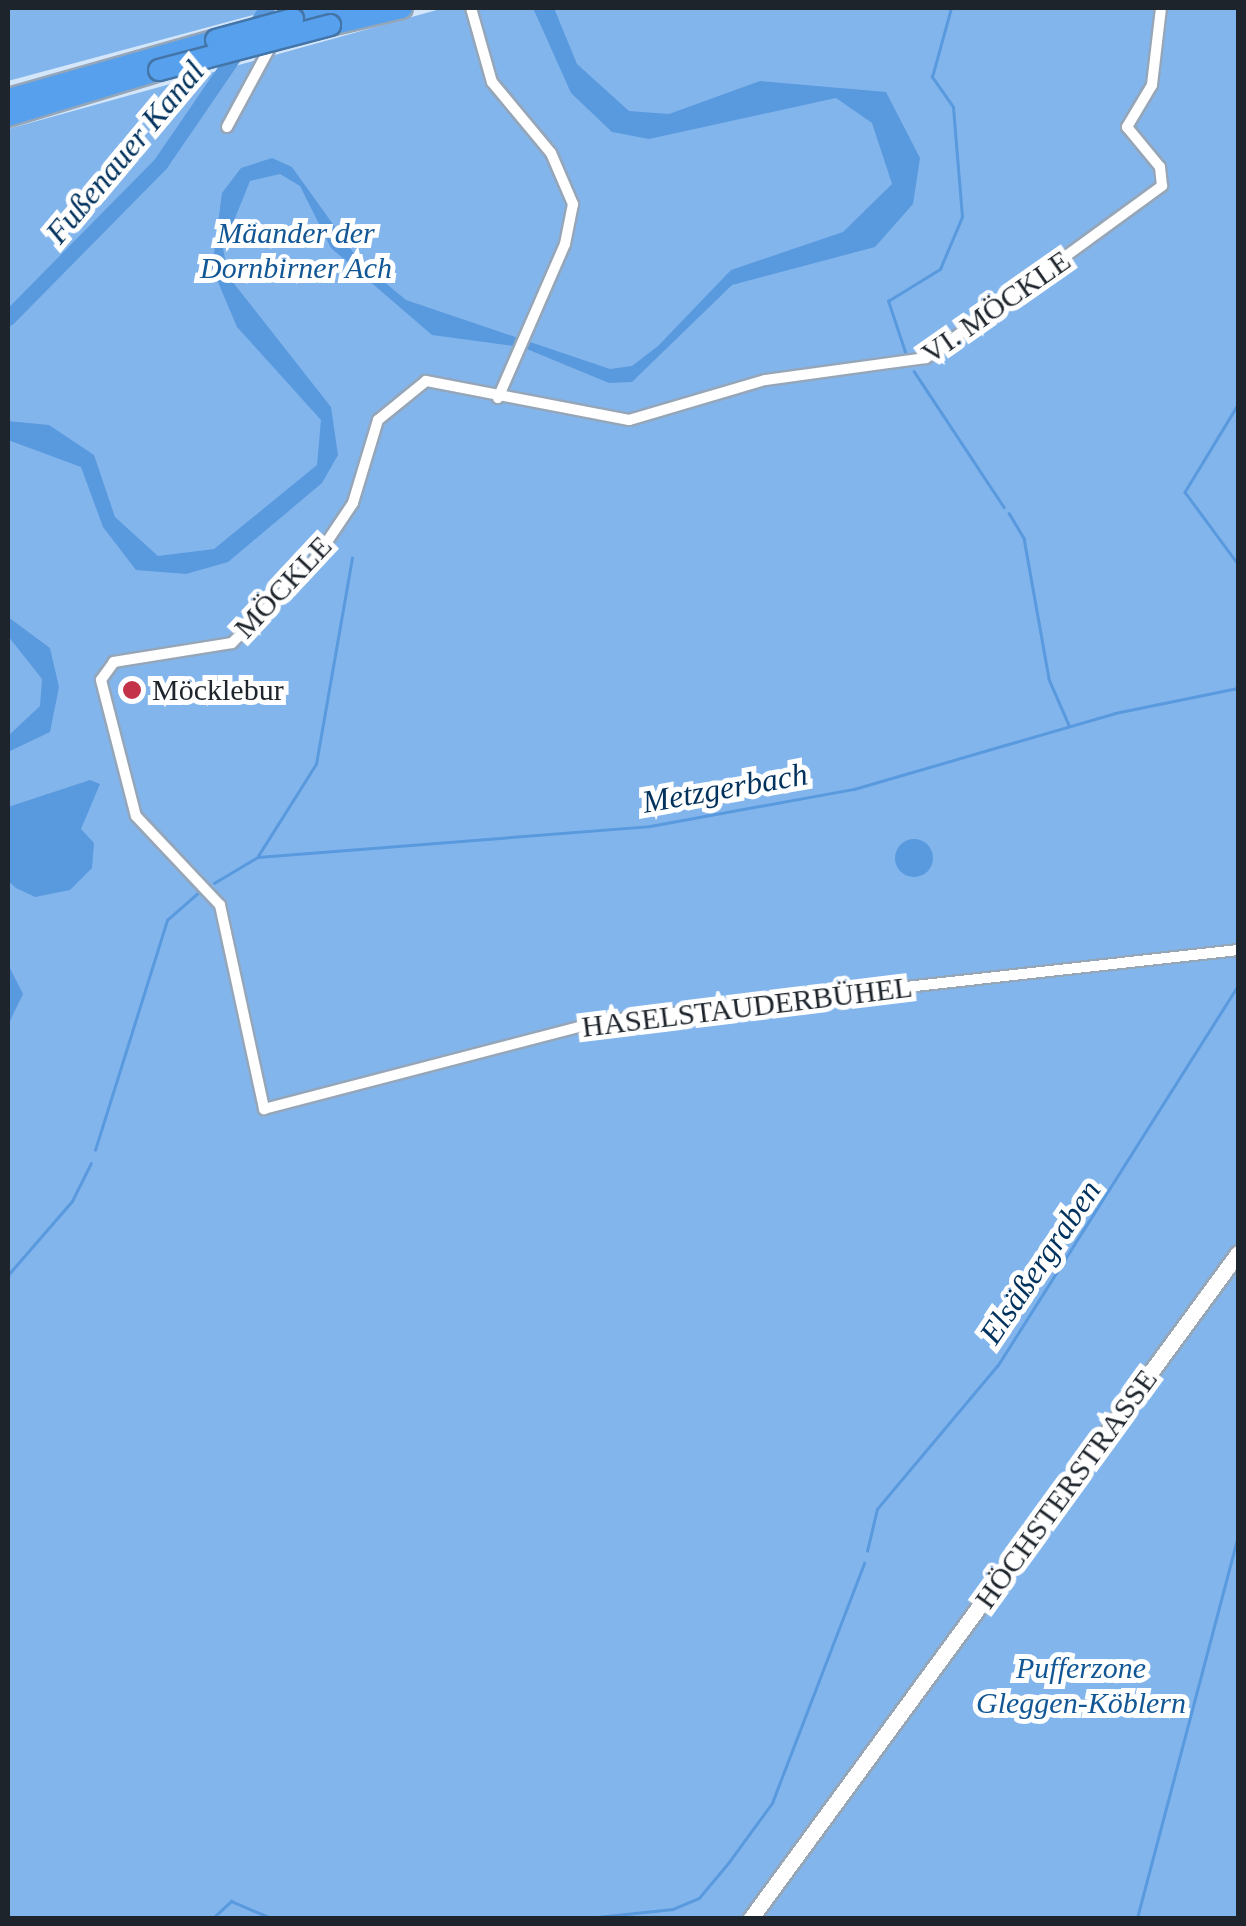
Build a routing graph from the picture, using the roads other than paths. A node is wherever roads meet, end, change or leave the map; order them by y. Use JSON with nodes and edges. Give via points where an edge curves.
{"nodes":[{"id":1,"x":290,"y":8,"type":"edge"},
{"id":2,"x":402,"y":8,"type":"edge"},
{"id":3,"x":471,"y":8,"type":"edge"},
{"id":4,"x":1161,"y":8,"type":"edge"},
{"id":5,"x":332,"y":15,"type":"edge"},
{"id":6,"x":8,"y":99,"type":"edge"},
{"id":7,"x":33,"y":99,"type":"junction"},
{"id":8,"x":8,"y":116,"type":"edge"},
{"id":9,"x":227,"y":127,"type":"dead end"},
{"id":10,"x":498,"y":398,"type":"junction"},
{"id":11,"x":1238,"y":950,"type":"edge"},
{"id":12,"x":264,"y":1109,"type":"joint"},
{"id":13,"x":1238,"y":1254,"type":"edge"},
{"id":14,"x":751,"y":1918,"type":"edge"}],
"edges":[{"from":1,"to":9,"type":"street"},
{"from":2,"to":5,"type":"highway"},
{"from":3,"to":10,"type":"street","via":[[492,82],[551,153],[573,204]]},
{"from":4,"to":10,"type":"street","name":"VI. MÖCKLE","via":[[1152,84],[1127,128],[1160,166],[1162,186],[926,358],[765,380],[629,420]]},
{"from":5,"to":7,"type":"highway","bridge":true},
{"from":6,"to":7,"type":"highway"},
{"from":7,"to":8,"type":"highway"},
{"from":10,"to":12,"type":"street","name":"MÖCKLE","via":[[439,379],[412,388],[378,420],[362,481],[334,534],[232,643],[114,662],[102,673],[136,816],[220,905]]},
{"from":11,"to":12,"type":"street","name":"HASELSTAUDERBÜHEL","via":[[600,1020]]},
{"from":13,"to":14,"type":"main road","name":"HÖCHSTERSTRASSE"}]}
